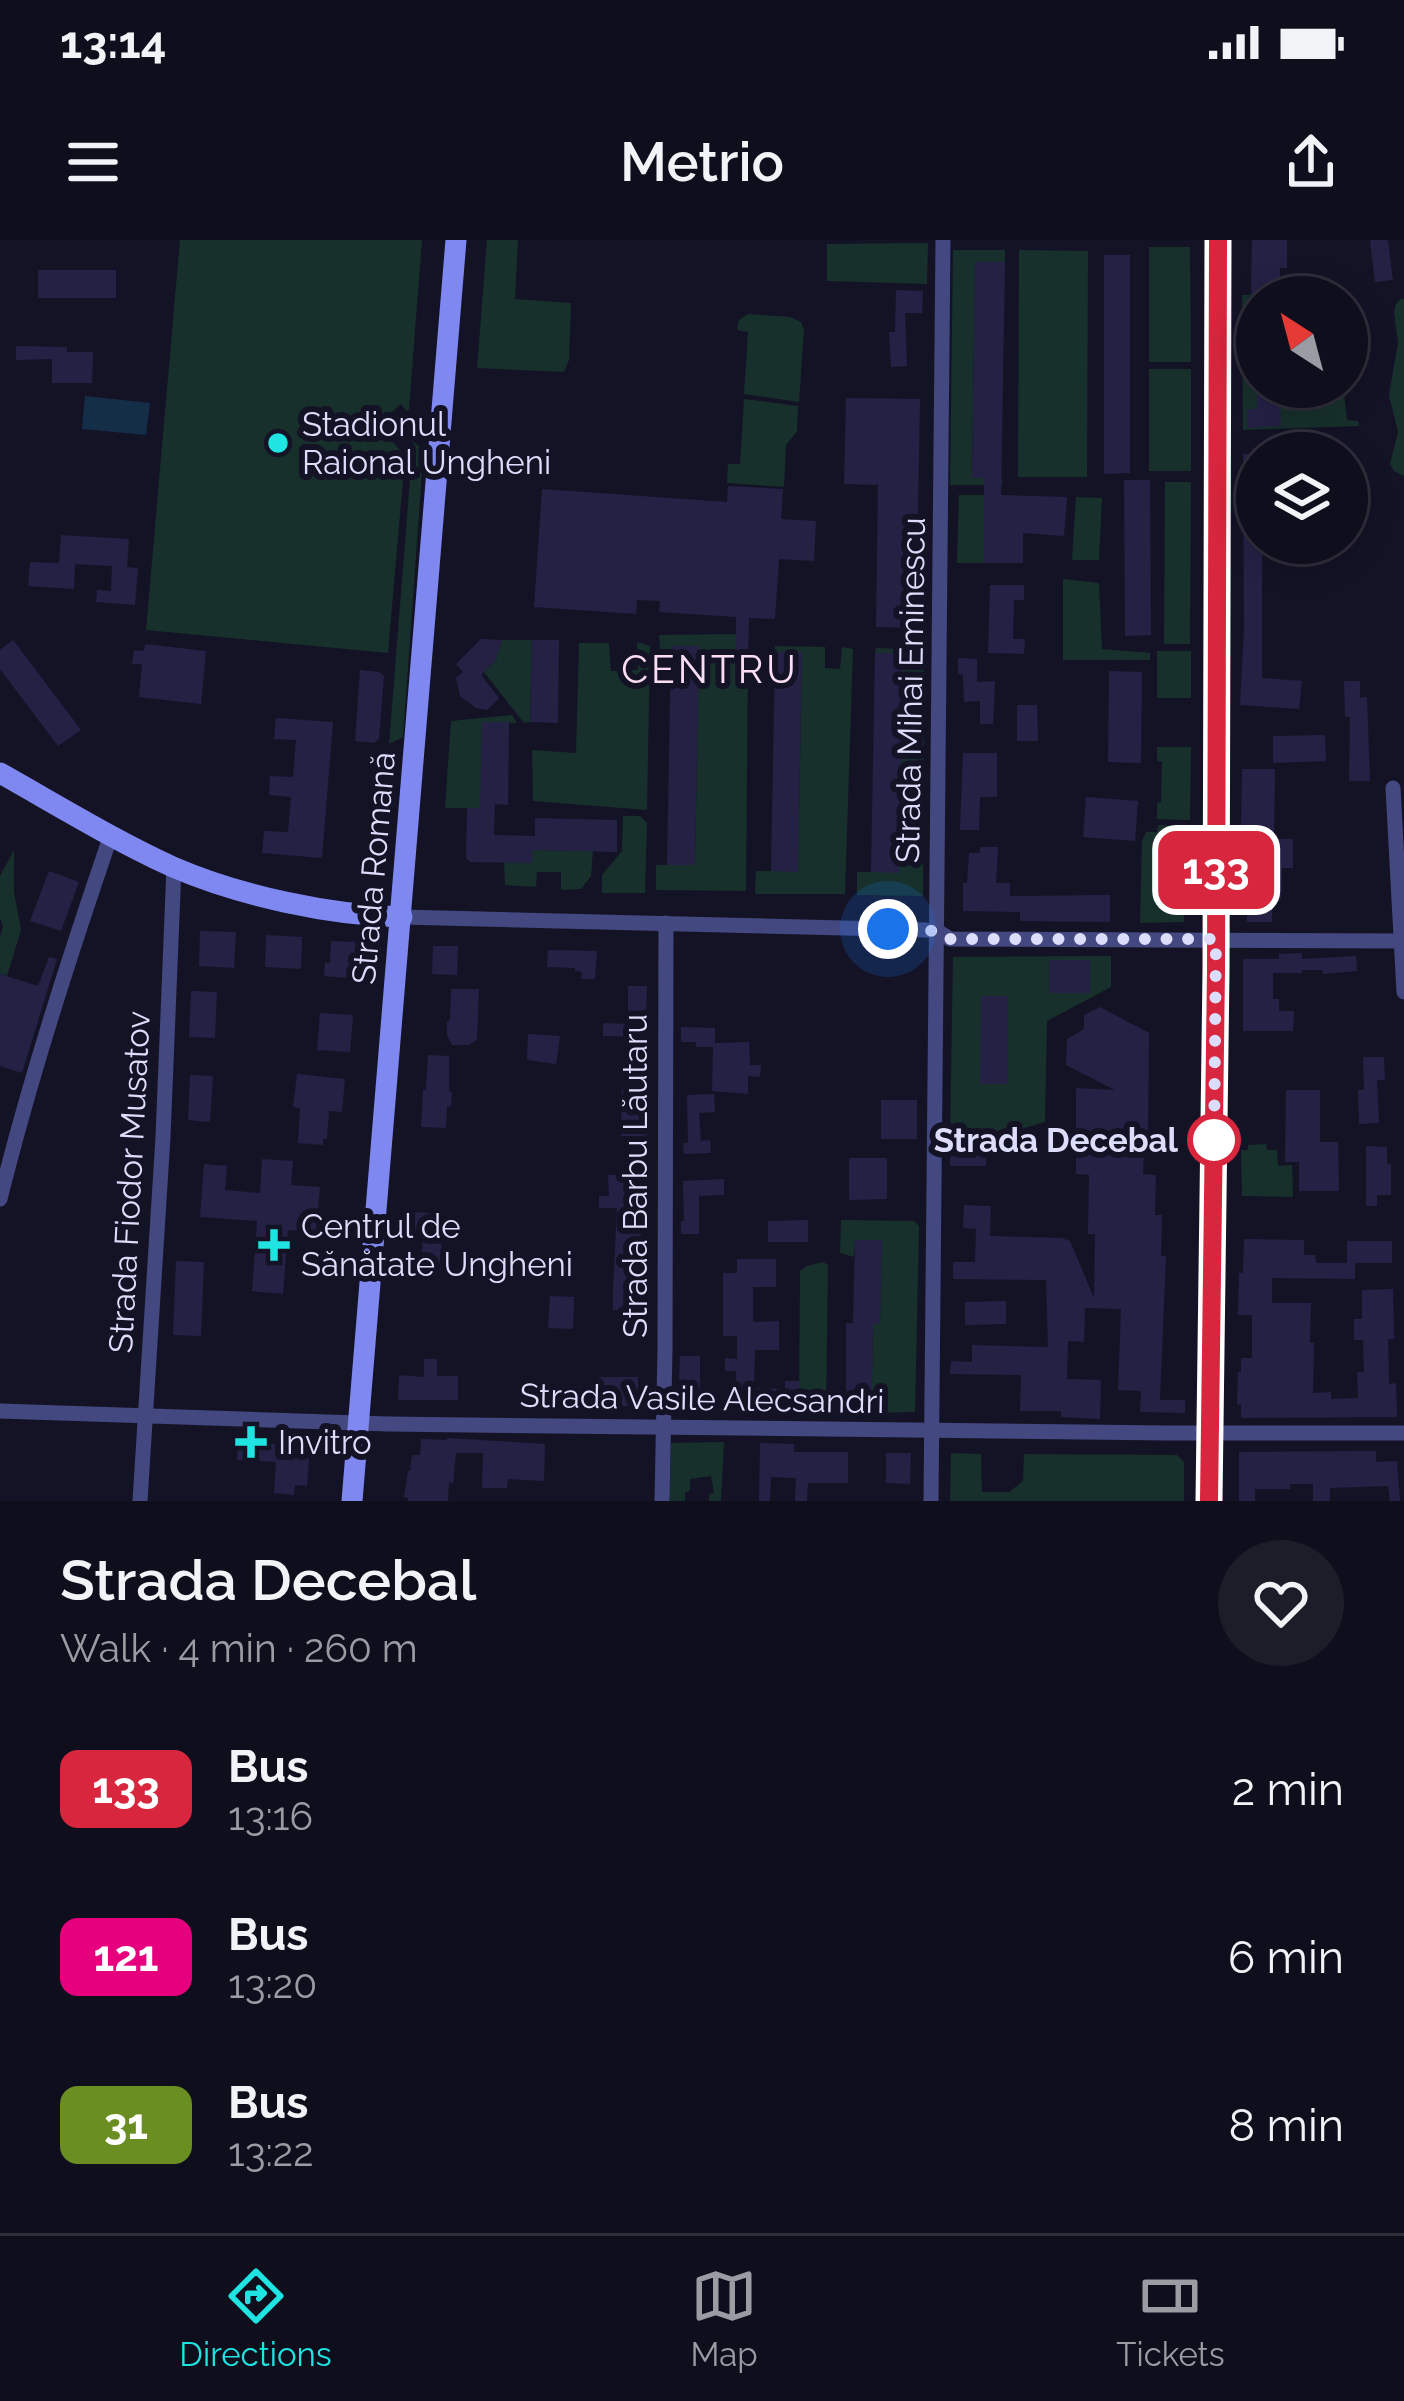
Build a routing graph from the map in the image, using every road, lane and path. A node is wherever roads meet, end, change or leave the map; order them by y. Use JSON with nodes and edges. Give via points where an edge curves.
{"nodes":[{"id":1,"x":455,"y":240,"type":"edge"},
{"id":2,"x":943,"y":240,"type":"edge"},
{"id":3,"x":1218,"y":240,"type":"edge"},
{"id":4,"x":0,"y":773,"type":"edge"},
{"id":5,"x":1393,"y":788,"type":"dead end"},
{"id":6,"x":111,"y":835,"type":"junction"},
{"id":7,"x":174,"y":867,"type":"junction"},
{"id":8,"x":401,"y":917,"type":"junction"},
{"id":9,"x":666,"y":923,"type":"junction"},
{"id":10,"x":937,"y":931,"type":"junction"},
{"id":11,"x":1216,"y":939,"type":"junction"},
{"id":12,"x":1401,"y":940,"type":"junction"},
{"id":13,"x":1404,"y":992,"type":"edge"},
{"id":14,"x":0,"y":1199,"type":"edge"},
{"id":15,"x":0,"y":1411,"type":"edge"},
{"id":16,"x":145,"y":1417,"type":"junction"},
{"id":17,"x":359,"y":1423,"type":"junction"},
{"id":18,"x":664,"y":1427,"type":"junction"},
{"id":19,"x":932,"y":1431,"type":"junction"},
{"id":20,"x":1210,"y":1433,"type":"junction"},
{"id":21,"x":1404,"y":1433,"type":"edge"},
{"id":22,"x":140,"y":1501,"type":"edge"},
{"id":23,"x":352,"y":1501,"type":"edge"},
{"id":24,"x":662,"y":1501,"type":"edge"},
{"id":25,"x":932,"y":1501,"type":"edge"},
{"id":26,"x":1209,"y":1501,"type":"edge"}],
"edges":[{"from":1,"to":8,"type":"main road","name":"Strada Romană"},
{"from":2,"to":10,"type":"street","name":"Strada Mihai Eminescu"},
{"from":3,"to":11,"type":"street"},
{"from":4,"to":6,"type":"main road"},
{"from":5,"to":12,"type":"street"},
{"from":6,"to":7,"type":"main road"},
{"from":6,"to":14,"type":"street"},
{"from":7,"to":8,"type":"main road","via":[[289,902]]},
{"from":7,"to":16,"type":"street","name":"Strada Fiodor Musatov"},
{"from":8,"to":9,"type":"street"},
{"from":8,"to":17,"type":"main road","name":"Strada Romană"},
{"from":9,"to":10,"type":"street"},
{"from":9,"to":18,"type":"street","name":"Strada Barbu Lăutaru"},
{"from":10,"to":11,"type":"street","via":[[950,939]]},
{"from":10,"to":19,"type":"street","name":"Strada Mihai Eminescu"},
{"from":11,"to":12,"type":"street"},
{"from":11,"to":20,"type":"street"},
{"from":12,"to":13,"type":"street"},
{"from":15,"to":16,"type":"street","name":"Strada Vasile Alecsandri"},
{"from":16,"to":17,"type":"street","name":"Strada Vasile Alecsandri"},
{"from":16,"to":22,"type":"street","name":"Strada Fiodor Musatov"},
{"from":17,"to":18,"type":"street","name":"Strada Vasile Alecsandri"},
{"from":17,"to":23,"type":"main road","name":"Strada Romană"},
{"from":18,"to":19,"type":"street","name":"Strada Vasile Alecsandri"},
{"from":18,"to":24,"type":"street","name":"Strada Barbu Lăutaru"},
{"from":19,"to":20,"type":"street","name":"Strada Vasile Alecsandri"},
{"from":19,"to":25,"type":"street","name":"Strada Mihai Eminescu"},
{"from":20,"to":21,"type":"street","name":"Strada Vasile Alecsandri"},
{"from":20,"to":26,"type":"street"}]}
